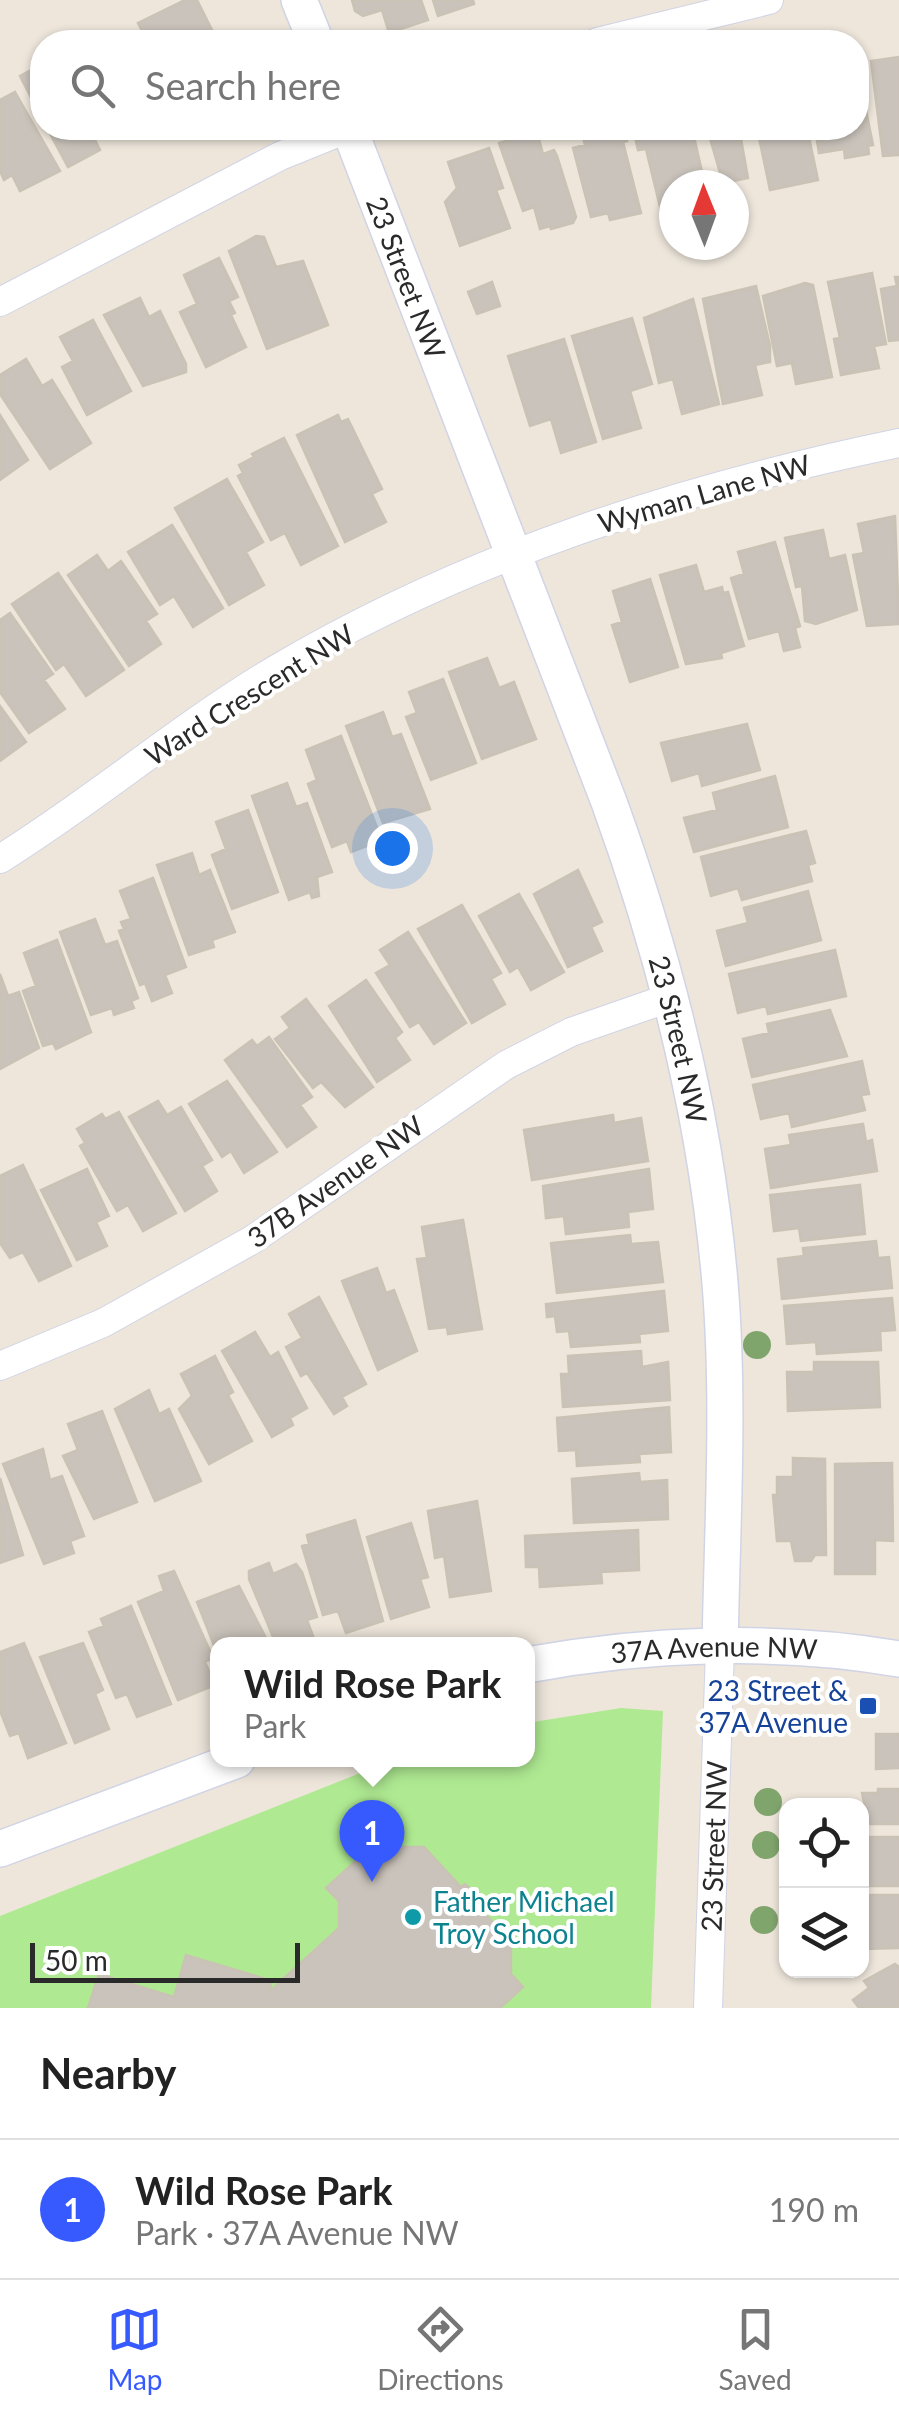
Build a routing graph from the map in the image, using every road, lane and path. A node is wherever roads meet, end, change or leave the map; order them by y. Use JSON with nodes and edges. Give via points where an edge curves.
{"nodes":[{"id":1,"x":299,"y":0,"type":"edge"},
{"id":2,"x":768,"y":0,"type":"edge"},
{"id":3,"x":311,"y":30,"type":"edge"},
{"id":4,"x":646,"y":30,"type":"edge"},
{"id":5,"x":319,"y":140,"type":"edge"},
{"id":6,"x":354,"y":140,"type":"edge"},
{"id":7,"x":0,"y":302,"type":"edge"},
{"id":8,"x":899,"y":443,"type":"edge"},
{"id":9,"x":513,"y":555,"type":"junction"},
{"id":10,"x":0,"y":859,"type":"edge"},
{"id":11,"x":670,"y":998,"type":"junction"},
{"id":12,"x":0,"y":1366,"type":"edge"},
{"id":13,"x":720,"y":1649,"type":"junction"},
{"id":14,"x":899,"y":1659,"type":"edge"},
{"id":15,"x":535,"y":1664,"type":"edge"},
{"id":16,"x":219,"y":1767,"type":"edge"},
{"id":17,"x":0,"y":1850,"type":"edge"},
{"id":18,"x":708,"y":2008,"type":"edge"}],
"edges":[{"from":1,"to":3,"type":"street"},
{"from":2,"to":4,"type":"street"},
{"from":5,"to":7,"type":"street"},
{"from":6,"to":9,"type":"street","name":"23 Street NW"},
{"from":8,"to":9,"type":"street","name":"Wyman Lane NW","via":[[690,492]]},
{"from":9,"to":10,"type":"street","name":"Ward Crescent NW","via":[[274,671]]},
{"from":9,"to":11,"type":"street","name":"23 Street NW","via":[[637,879]]},
{"from":11,"to":12,"type":"street","name":"37B Avenue NW","via":[[587,1025],[506,1065],[252,1240],[102,1322]]},
{"from":11,"to":13,"type":"street","name":"23 Street NW","via":[[705,1164],[720,1283]]},
{"from":13,"to":14,"type":"street","name":"37A Avenue NW","via":[[841,1650]]},
{"from":13,"to":15,"type":"street","name":"37A Avenue NW"},
{"from":13,"to":18,"type":"street","name":"23 Street NW"},
{"from":16,"to":17,"type":"street"}]}
